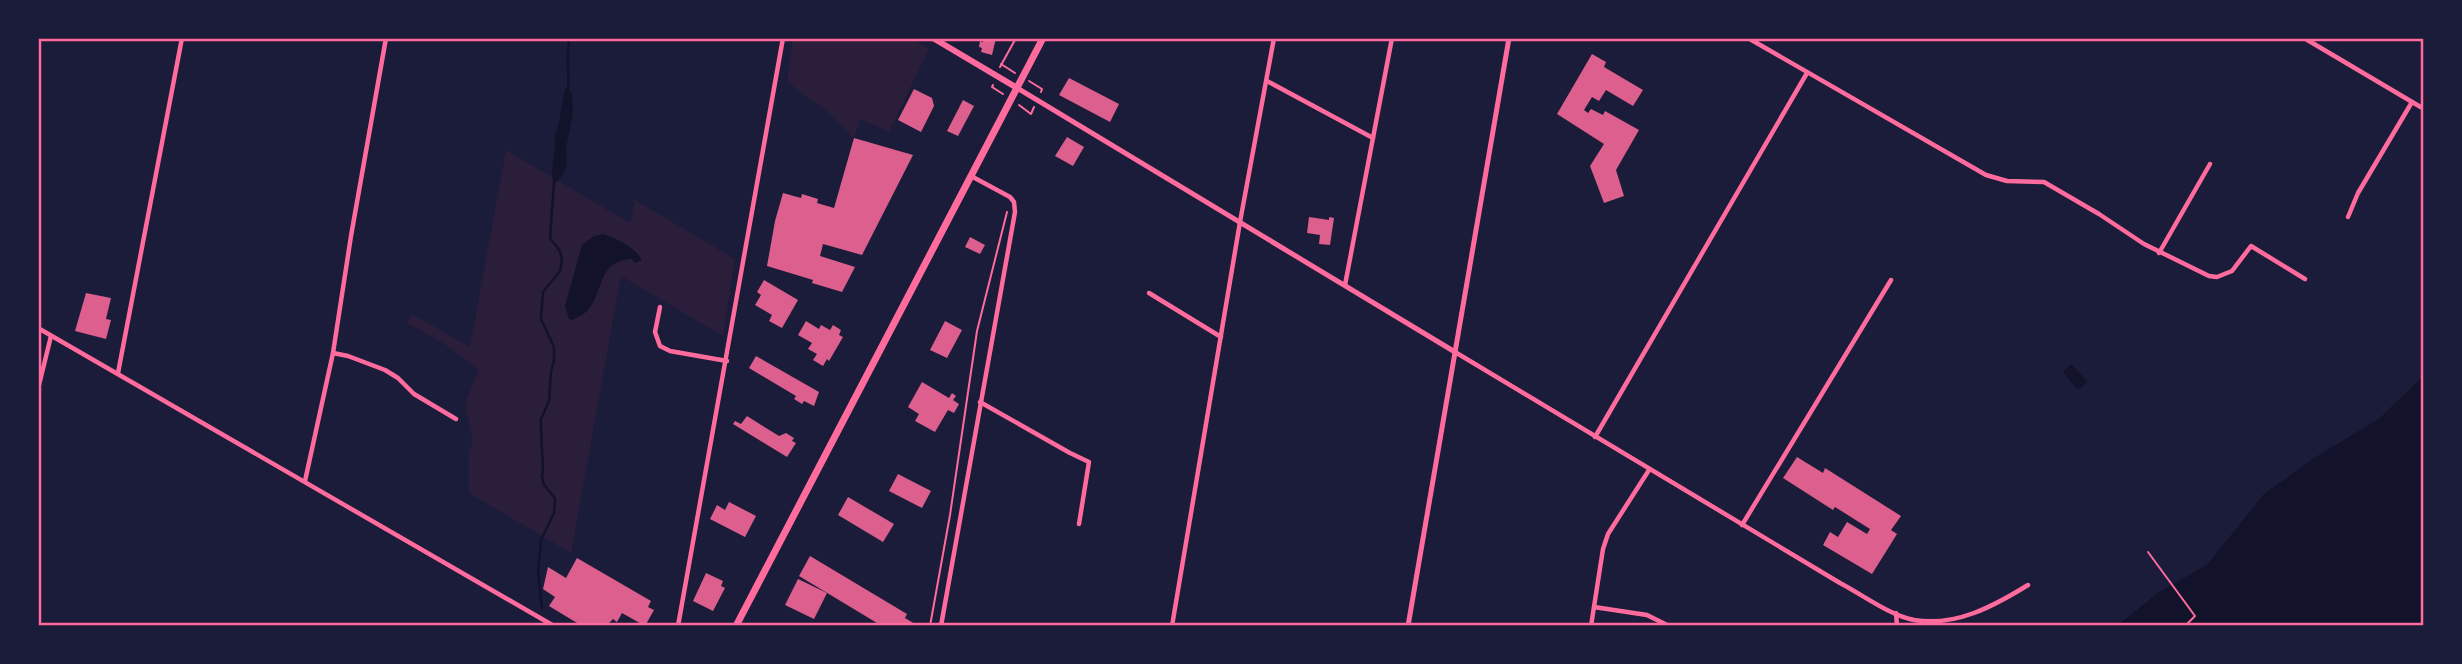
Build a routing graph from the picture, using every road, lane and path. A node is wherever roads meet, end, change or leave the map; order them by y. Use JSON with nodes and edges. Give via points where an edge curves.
{"nodes":[{"id":1,"x":182,"y":38,"type":"edge"},
{"id":2,"x":386,"y":38,"type":"edge"},
{"id":3,"x":783,"y":38,"type":"edge"},
{"id":4,"x":933,"y":38,"type":"edge"},
{"id":5,"x":1016,"y":38,"type":"edge"},
{"id":6,"x":1043,"y":38,"type":"edge"},
{"id":7,"x":1274,"y":38,"type":"edge"},
{"id":8,"x":1392,"y":38,"type":"edge"},
{"id":9,"x":1509,"y":38,"type":"edge"},
{"id":10,"x":1748,"y":38,"type":"edge"},
{"id":11,"x":2304,"y":38,"type":"edge"},
{"id":12,"x":1001,"y":64,"type":"dead end"},
{"id":13,"x":1807,"y":74,"type":"junction"},
{"id":14,"x":1267,"y":81,"type":"junction"},
{"id":15,"x":1017,"y":88,"type":"junction"},
{"id":16,"x":2412,"y":102,"type":"junction"},
{"id":17,"x":2424,"y":109,"type":"edge"},
{"id":18,"x":1373,"y":138,"type":"junction"},
{"id":19,"x":2210,"y":164,"type":"dead end"},
{"id":20,"x":971,"y":176,"type":"junction"},
{"id":21,"x":1007,"y":207,"type":"dead end"},
{"id":22,"x":2348,"y":217,"type":"dead end"},
{"id":23,"x":1240,"y":222,"type":"junction"},
{"id":24,"x":2159,"y":253,"type":"junction"},
{"id":25,"x":2305,"y":279,"type":"dead end"},
{"id":26,"x":1891,"y":280,"type":"dead end"},
{"id":27,"x":1345,"y":285,"type":"junction"},
{"id":28,"x":1149,"y":293,"type":"dead end"},
{"id":29,"x":660,"y":307,"type":"dead end"},
{"id":30,"x":38,"y":328,"type":"edge"},
{"id":31,"x":51,"y":336,"type":"junction"},
{"id":32,"x":1221,"y":337,"type":"junction"},
{"id":33,"x":1455,"y":352,"type":"junction"},
{"id":34,"x":333,"y":354,"type":"junction"},
{"id":35,"x":727,"y":361,"type":"junction"},
{"id":36,"x":118,"y":373,"type":"junction"},
{"id":37,"x":38,"y":389,"type":"edge"},
{"id":38,"x":980,"y":402,"type":"junction"},
{"id":39,"x":456,"y":419,"type":"dead end"},
{"id":40,"x":1595,"y":437,"type":"junction"},
{"id":41,"x":1649,"y":470,"type":"junction"},
{"id":42,"x":305,"y":481,"type":"junction"},
{"id":43,"x":1079,"y":524,"type":"dead end"},
{"id":44,"x":1742,"y":525,"type":"junction"},
{"id":45,"x":2148,"y":552,"type":"dead end"},
{"id":46,"x":2028,"y":585,"type":"dead end"},
{"id":47,"x":1594,"y":607,"type":"junction"},
{"id":48,"x":1896,"y":613,"type":"junction"},
{"id":49,"x":2188,"y":624,"type":"edge"},
{"id":50,"x":554,"y":625,"type":"edge"},
{"id":51,"x":678,"y":625,"type":"edge"},
{"id":52,"x":736,"y":625,"type":"edge"},
{"id":53,"x":930,"y":625,"type":"edge"},
{"id":54,"x":941,"y":625,"type":"edge"},
{"id":55,"x":1172,"y":625,"type":"edge"},
{"id":56,"x":1408,"y":625,"type":"edge"},
{"id":57,"x":1591,"y":625,"type":"edge"},
{"id":58,"x":1669,"y":625,"type":"edge"},
{"id":59,"x":1897,"y":625,"type":"edge"}],
"edges":[{"from":1,"to":36,"type":"street"},
{"from":2,"to":34,"type":"street"},
{"from":3,"to":35,"type":"street"},
{"from":4,"to":15,"type":"main road"},
{"from":5,"to":12,"type":"path"},
{"from":6,"to":15,"type":"main road"},
{"from":7,"to":14,"type":"street"},
{"from":8,"to":18,"type":"street"},
{"from":9,"to":33,"type":"street"},
{"from":10,"to":13,"type":"street"},
{"from":11,"to":16,"type":"street"},
{"from":13,"to":24,"type":"street","via":[[1986,175],[2044,182]]},
{"from":13,"to":40,"type":"street"},
{"from":14,"to":18,"type":"street"},
{"from":14,"to":23,"type":"street"},
{"from":15,"to":20,"type":"main road"},
{"from":15,"to":23,"type":"street"},
{"from":16,"to":17,"type":"street"},
{"from":16,"to":22,"type":"street"},
{"from":18,"to":27,"type":"street"},
{"from":19,"to":24,"type":"street"},
{"from":20,"to":38,"type":"street","via":[[1004,192],[1015,206]]},
{"from":20,"to":52,"type":"main road"},
{"from":21,"to":53,"type":"path","via":[[977,331]]},
{"from":23,"to":27,"type":"street"},
{"from":23,"to":32,"type":"street"},
{"from":24,"to":25,"type":"street","via":[[2217,277],[2238,265],[2251,246]]},
{"from":26,"to":44,"type":"street"},
{"from":27,"to":33,"type":"street"},
{"from":28,"to":32,"type":"street"},
{"from":29,"to":35,"type":"street","via":[[655,332],[660,346]]},
{"from":30,"to":31,"type":"street"},
{"from":31,"to":36,"type":"street"},
{"from":31,"to":37,"type":"street"},
{"from":32,"to":55,"type":"street"},
{"from":33,"to":40,"type":"street"},
{"from":33,"to":56,"type":"street"},
{"from":34,"to":39,"type":"street","via":[[385,370]]},
{"from":34,"to":42,"type":"street"},
{"from":35,"to":51,"type":"street"},
{"from":36,"to":42,"type":"street"},
{"from":38,"to":43,"type":"street","via":[[1089,462]]},
{"from":38,"to":54,"type":"street"},
{"from":40,"to":41,"type":"street"},
{"from":41,"to":44,"type":"street"},
{"from":41,"to":47,"type":"street","via":[[1608,534]]},
{"from":42,"to":50,"type":"street"},
{"from":44,"to":48,"type":"street"},
{"from":45,"to":49,"type":"path","via":[[2195,616]]},
{"from":46,"to":48,"type":"street","via":[[1993,606],[1951,619],[1913,620]]},
{"from":47,"to":57,"type":"street"},
{"from":47,"to":58,"type":"street","via":[[1647,615]]},
{"from":48,"to":59,"type":"street"}]}
